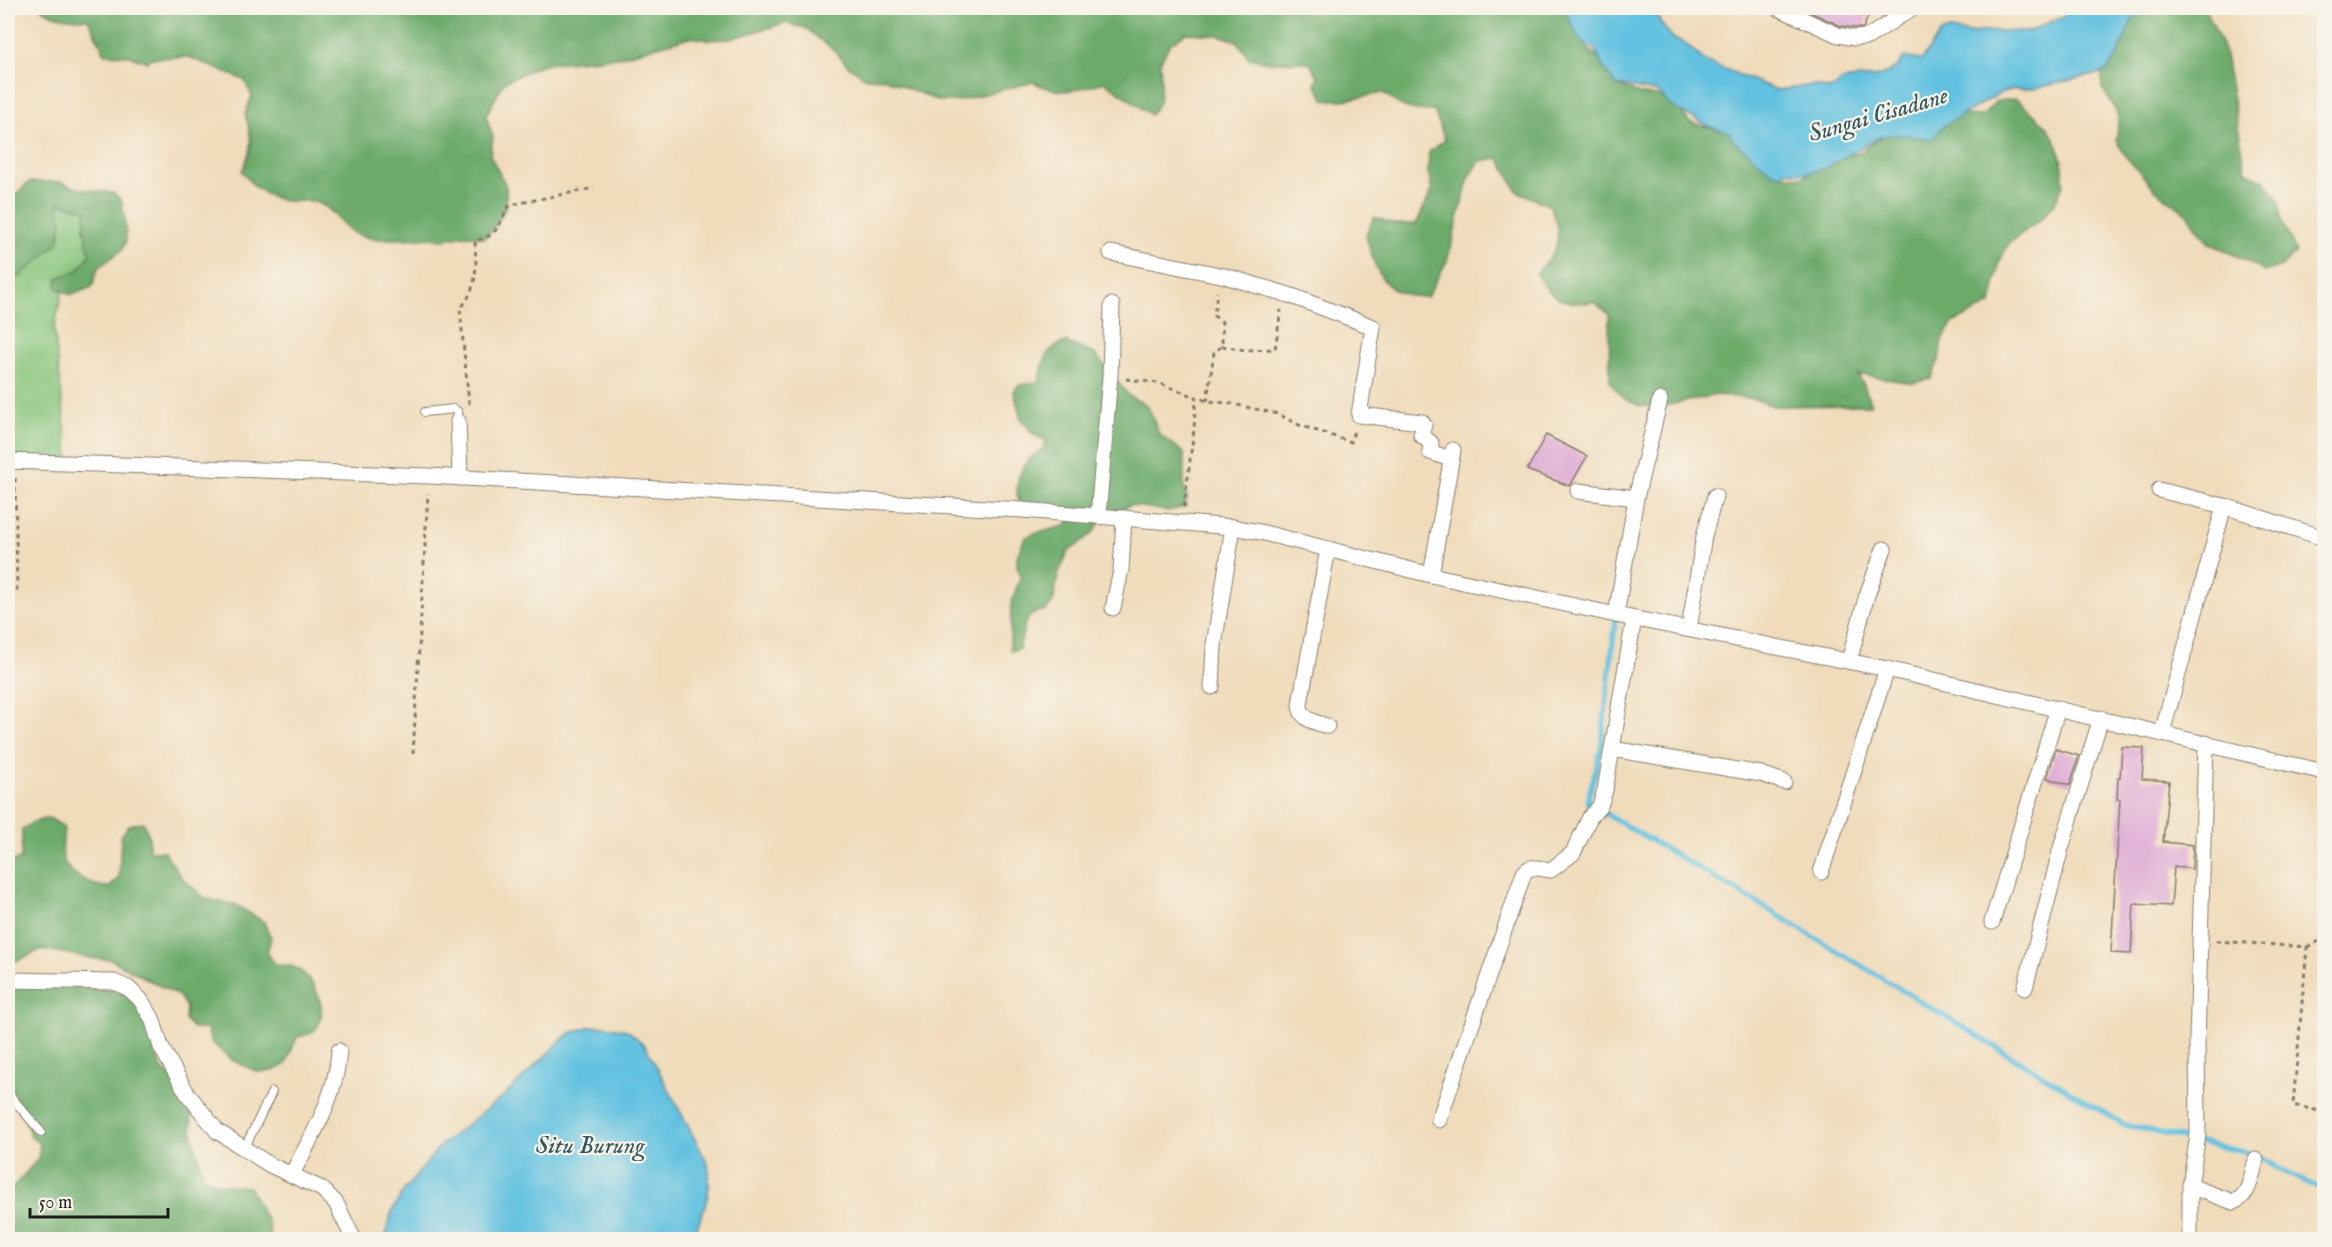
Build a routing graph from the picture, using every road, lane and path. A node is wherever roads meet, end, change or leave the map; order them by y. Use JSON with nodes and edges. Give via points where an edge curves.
{"nodes":[{"id":1,"x":1778,"y":8,"type":"edge"},
{"id":2,"x":1912,"y":8,"type":"edge"},
{"id":3,"x":594,"y":188,"type":"dead end"},
{"id":4,"x":1111,"y":253,"type":"dead end"},
{"id":5,"x":1219,"y":276,"type":"junction"},
{"id":6,"x":1283,"y":294,"type":"junction"},
{"id":7,"x":1112,"y":305,"type":"dead end"},
{"id":8,"x":1222,"y":346,"type":"junction"},
{"id":9,"x":1110,"y":376,"type":"junction"},
{"id":10,"x":1196,"y":397,"type":"junction"},
{"id":11,"x":1660,"y":400,"type":"dead end"},
{"id":12,"x":1207,"y":401,"type":"junction"},
{"id":13,"x":470,"y":407,"type":"dead end"},
{"id":14,"x":425,"y":412,"type":"dead end"},
{"id":15,"x":1359,"y":415,"type":"junction"},
{"id":16,"x":458,"y":421,"type":"joint"},
{"id":17,"x":11,"y":461,"type":"edge"},
{"id":18,"x":460,"y":469,"type":"junction"},
{"id":19,"x":429,"y":476,"type":"junction"},
{"id":20,"x":2159,"y":490,"type":"dead end"},
{"id":21,"x":1578,"y":491,"type":"dead end"},
{"id":22,"x":1715,"y":496,"type":"dead end"},
{"id":23,"x":1636,"y":498,"type":"junction"},
{"id":24,"x":2224,"y":506,"type":"junction"},
{"id":25,"x":1098,"y":516,"type":"junction"},
{"id":26,"x":1124,"y":518,"type":"junction"},
{"id":27,"x":1182,"y":523,"type":"junction"},
{"id":28,"x":1233,"y":527,"type":"junction"},
{"id":29,"x":2325,"y":538,"type":"edge"},
{"id":30,"x":1328,"y":549,"type":"junction"},
{"id":31,"x":1884,"y":549,"type":"dead end"},
{"id":32,"x":1431,"y":574,"type":"junction"},
{"id":33,"x":17,"y":591,"type":"dead end"},
{"id":34,"x":1113,"y":608,"type":"dead end"},
{"id":35,"x":1616,"y":615,"type":"junction"},
{"id":36,"x":1635,"y":619,"type":"junction"},
{"id":37,"x":1689,"y":629,"type":"junction"},
{"id":38,"x":1849,"y":661,"type":"junction"},
{"id":39,"x":1887,"y":669,"type":"junction"},
{"id":40,"x":1212,"y":687,"type":"dead end"},
{"id":41,"x":2058,"y":708,"type":"junction"},
{"id":42,"x":2101,"y":718,"type":"junction"},
{"id":43,"x":1327,"y":726,"type":"dead end"},
{"id":44,"x":2162,"y":733,"type":"junction"},
{"id":45,"x":2206,"y":743,"type":"junction"},
{"id":46,"x":1612,"y":749,"type":"junction"},
{"id":47,"x":413,"y":754,"type":"dead end"},
{"id":48,"x":2325,"y":772,"type":"edge"},
{"id":49,"x":1784,"y":782,"type":"dead end"},
{"id":50,"x":1821,"y":872,"type":"dead end"},
{"id":51,"x":1992,"y":922,"type":"dead end"},
{"id":52,"x":2325,"y":939,"type":"edge"},
{"id":53,"x":2199,"y":940,"type":"junction"},
{"id":54,"x":2307,"y":947,"type":"junction"},
{"id":55,"x":8,"y":980,"type":"edge"},
{"id":56,"x":2025,"y":988,"type":"dead end"},
{"id":57,"x":339,"y":1051,"type":"dead end"},
{"id":58,"x":272,"y":1092,"type":"dead end"},
{"id":59,"x":8,"y":1093,"type":"edge"},
{"id":60,"x":2325,"y":1112,"type":"edge"},
{"id":61,"x":1438,"y":1120,"type":"dead end"},
{"id":62,"x":41,"y":1132,"type":"dead end"},
{"id":63,"x":244,"y":1149,"type":"junction"},
{"id":64,"x":2256,"y":1160,"type":"dead end"},
{"id":65,"x":292,"y":1174,"type":"junction"},
{"id":66,"x":2190,"y":1186,"type":"junction"},
{"id":67,"x":354,"y":1239,"type":"edge"},
{"id":68,"x":2190,"y":1239,"type":"edge"}],
"edges":[{"from":1,"to":2,"type":"street","via":[[1852,38],[1868,37]]},
{"from":3,"to":13,"type":"path","via":[[510,205],[495,233],[475,240],[475,282],[470,298],[460,309]]},
{"from":4,"to":5,"type":"street"},
{"from":5,"to":6,"type":"street"},
{"from":5,"to":8,"type":"path","via":[[1214,316],[1222,322]]},
{"from":6,"to":8,"type":"path","via":[[1275,350]]},
{"from":6,"to":15,"type":"street","via":[[1373,327]]},
{"from":7,"to":9,"type":"street"},
{"from":8,"to":12,"type":"path","via":[[1214,352]]},
{"from":9,"to":10,"type":"path","via":[[1158,384]]},
{"from":9,"to":25,"type":"street"},
{"from":10,"to":12,"type":"path"},
{"from":10,"to":27,"type":"path"},
{"from":11,"to":23,"type":"street"},
{"from":12,"to":15,"type":"path","via":[[1278,414],[1299,426],[1351,442]]},
{"from":14,"to":16,"type":"lane","via":[[454,409]]},
{"from":15,"to":32,"type":"street","via":[[1422,422],[1421,435],[1431,443],[1430,452],[1452,455]]},
{"from":16,"to":18,"type":"street"},
{"from":17,"to":19,"type":"street"},
{"from":17,"to":33,"type":"path"},
{"from":18,"to":19,"type":"street"},
{"from":18,"to":25,"type":"street"},
{"from":19,"to":47,"type":"path"},
{"from":20,"to":24,"type":"street"},
{"from":21,"to":23,"type":"street"},
{"from":22,"to":37,"type":"street"},
{"from":23,"to":35,"type":"street"},
{"from":24,"to":29,"type":"street"},
{"from":24,"to":44,"type":"street"},
{"from":25,"to":26,"type":"street"},
{"from":26,"to":27,"type":"street"},
{"from":26,"to":34,"type":"street","via":[[1121,570]]},
{"from":27,"to":28,"type":"street"},
{"from":28,"to":30,"type":"street"},
{"from":28,"to":40,"type":"street","via":[[1214,645]]},
{"from":30,"to":32,"type":"street"},
{"from":30,"to":43,"type":"street","via":[[1300,704],[1304,716]]},
{"from":31,"to":38,"type":"street"},
{"from":32,"to":35,"type":"street"},
{"from":35,"to":36,"type":"street"},
{"from":36,"to":37,"type":"street"},
{"from":36,"to":46,"type":"street"},
{"from":37,"to":38,"type":"street"},
{"from":38,"to":39,"type":"street"},
{"from":39,"to":41,"type":"street"},
{"from":39,"to":50,"type":"street"},
{"from":41,"to":42,"type":"street"},
{"from":41,"to":51,"type":"street"},
{"from":42,"to":44,"type":"street"},
{"from":42,"to":56,"type":"street","via":[[2061,848]]},
{"from":44,"to":45,"type":"street"},
{"from":45,"to":48,"type":"street"},
{"from":45,"to":53,"type":"street"},
{"from":46,"to":49,"type":"street","via":[[1761,774]]},
{"from":46,"to":61,"type":"street","via":[[1600,806],[1590,817],[1573,853],[1551,870],[1534,867],[1524,873]]},
{"from":52,"to":54,"type":"path"},
{"from":53,"to":54,"type":"path"},
{"from":53,"to":66,"type":"street","via":[[2198,1135]]},
{"from":54,"to":60,"type":"path","via":[[2294,1105]]},
{"from":55,"to":63,"type":"street","via":[[114,982],[128,988],[152,1018],[161,1047],[188,1093],[218,1131]]},
{"from":57,"to":65,"type":"street","via":[[330,1099]]},
{"from":58,"to":63,"type":"lane"},
{"from":59,"to":62,"type":"lane"},
{"from":63,"to":65,"type":"street"},
{"from":64,"to":66,"type":"street","via":[[2240,1200],[2233,1202]]},
{"from":65,"to":67,"type":"street","via":[[322,1189],[336,1203]]},
{"from":66,"to":68,"type":"street"}]}
